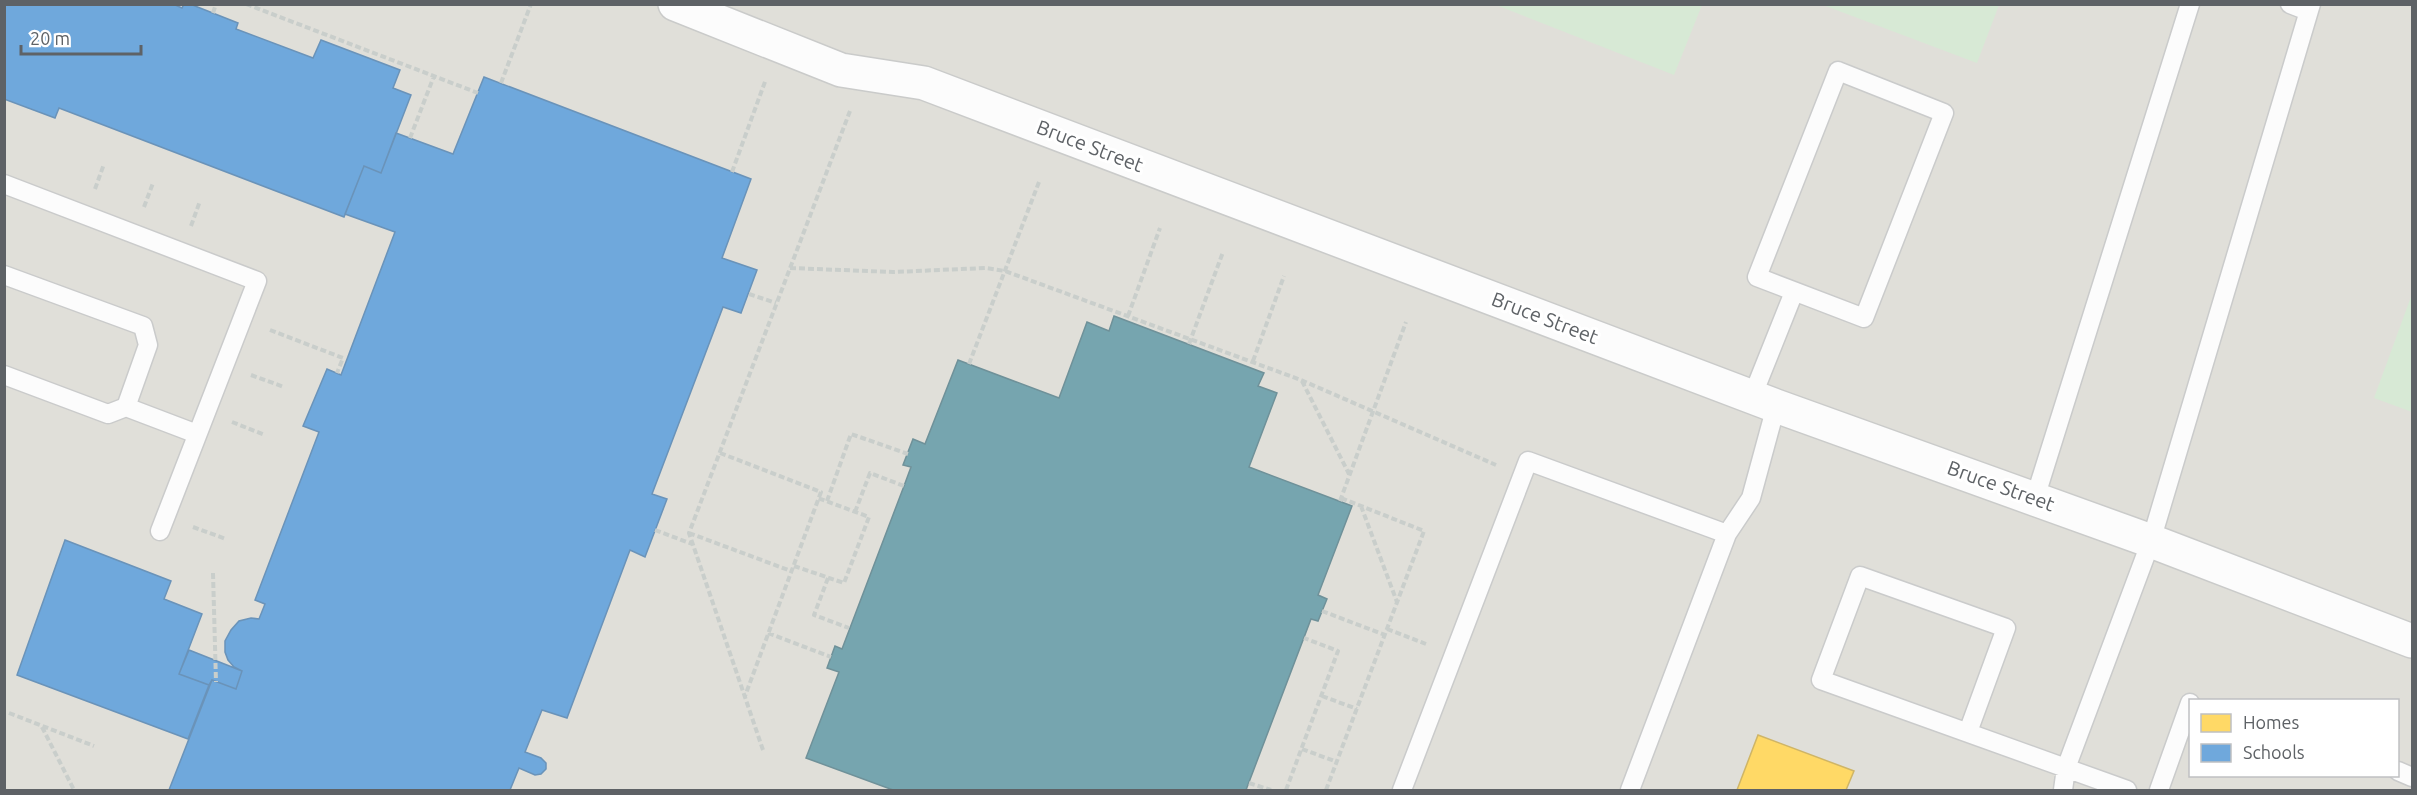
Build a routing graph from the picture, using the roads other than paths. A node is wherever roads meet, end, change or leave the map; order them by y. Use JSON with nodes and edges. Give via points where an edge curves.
{"nodes":[{"id":1,"x":675,"y":4,"type":"edge"},
{"id":2,"x":2190,"y":4,"type":"edge"},
{"id":3,"x":2290,"y":4,"type":"edge"},
{"id":4,"x":2310,"y":8,"type":"edge"},
{"id":5,"x":4,"y":184,"type":"edge"},
{"id":6,"x":4,"y":274,"type":"edge"},
{"id":7,"x":1794,"y":292,"type":"junction"},
{"id":8,"x":4,"y":375,"type":"edge"},
{"id":9,"x":1764,"y":401,"type":"junction"},
{"id":10,"x":126,"y":407,"type":"junction"},
{"id":11,"x":197,"y":434,"type":"junction"},
{"id":12,"x":2035,"y":498,"type":"junction"},
{"id":13,"x":160,"y":531,"type":"dead end"},
{"id":14,"x":1727,"y":534,"type":"junction"},
{"id":15,"x":2151,"y":541,"type":"junction"},
{"id":16,"x":2412,"y":641,"type":"edge"},
{"id":17,"x":2189,"y":708,"type":"edge"},
{"id":18,"x":1968,"y":732,"type":"junction"},
{"id":19,"x":2066,"y":768,"type":"junction"},
{"id":20,"x":1402,"y":790,"type":"edge"},
{"id":21,"x":1630,"y":790,"type":"edge"},
{"id":22,"x":2063,"y":790,"type":"edge"},
{"id":23,"x":2127,"y":790,"type":"edge"},
{"id":24,"x":2159,"y":790,"type":"edge"}],
"edges":[{"from":1,"to":9,"type":"street","name":"Bruce Street","via":[[841,70],[924,83]]},
{"from":2,"to":12,"type":"lane"},
{"from":3,"to":4,"type":"lane"},
{"from":4,"to":15,"type":"lane"},
{"from":5,"to":11,"type":"lane","via":[[257,281]]},
{"from":6,"to":10,"type":"lane","via":[[143,326],[148,345]]},
{"from":7,"to":7,"type":"lane","via":[[1864,318],[1944,113],[1838,71],[1757,277]]},
{"from":7,"to":9,"type":"lane"},
{"from":8,"to":10,"type":"lane","via":[[108,414]]},
{"from":9,"to":12,"type":"street","name":"Bruce Street"},
{"from":9,"to":14,"type":"lane","via":[[1751,498]]},
{"from":10,"to":11,"type":"lane"},
{"from":11,"to":13,"type":"lane"},
{"from":12,"to":15,"type":"street","name":"Bruce Street"},
{"from":14,"to":20,"type":"lane","via":[[1527,461]]},
{"from":14,"to":21,"type":"lane"},
{"from":15,"to":16,"type":"street","name":"Bruce Street"},
{"from":15,"to":19,"type":"lane"},
{"from":17,"to":24,"type":"lane"},
{"from":18,"to":18,"type":"lane","via":[[1821,680],[1860,576],[2006,628]]},
{"from":18,"to":19,"type":"lane"},
{"from":19,"to":22,"type":"lane"},
{"from":19,"to":23,"type":"lane"}]}
